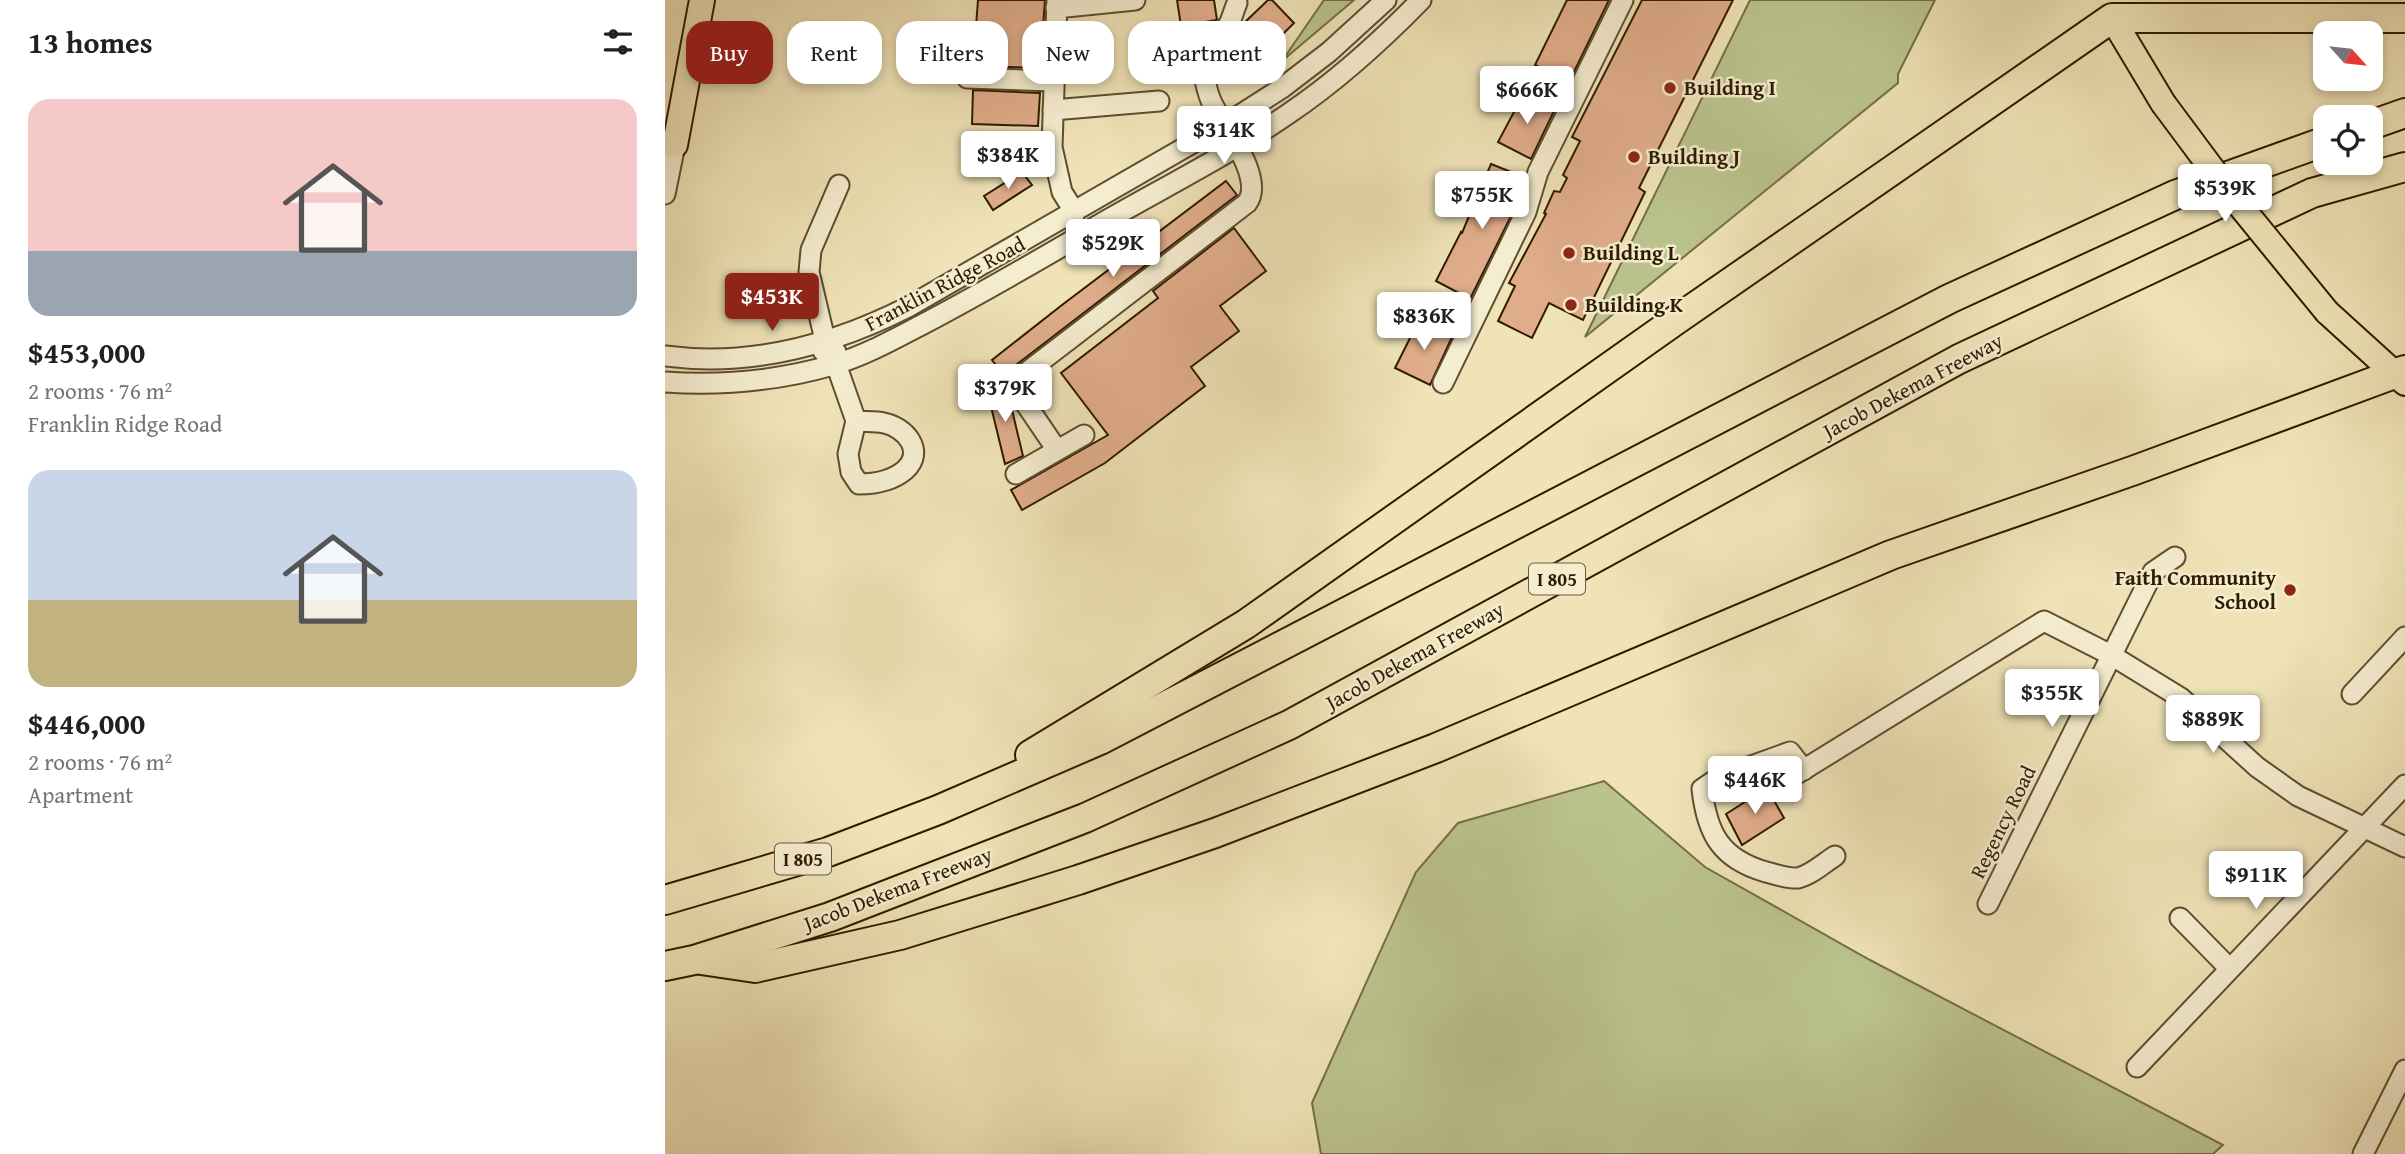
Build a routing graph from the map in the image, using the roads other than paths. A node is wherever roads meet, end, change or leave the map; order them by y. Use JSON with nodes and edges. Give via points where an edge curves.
{"nodes":[{"id":1,"x":702,"y":0,"type":"edge"},
{"id":2,"x":1135,"y":0,"type":"edge"},
{"id":3,"x":1386,"y":0,"type":"edge"},
{"id":4,"x":1421,"y":0,"type":"edge"},
{"id":5,"x":1623,"y":0,"type":"edge"},
{"id":6,"x":1240,"y":1,"type":"edge"},
{"id":7,"x":1057,"y":4,"type":"edge"},
{"id":8,"x":2107,"y":9,"type":"edge"},
{"id":9,"x":2405,"y":18,"type":"edge"},
{"id":10,"x":1054,"y":84,"type":"edge"},
{"id":11,"x":1282,"y":88,"type":"junction"},
{"id":12,"x":675,"y":95,"type":"edge"},
{"id":13,"x":1159,"y":101,"type":"dead end"},
{"id":14,"x":1053,"y":110,"type":"junction"},
{"id":15,"x":2405,"y":113,"type":"edge"},
{"id":16,"x":2383,"y":121,"type":"edge"},
{"id":17,"x":1224,"y":124,"type":"junction"},
{"id":18,"x":670,"y":144,"type":"edge"},
{"id":19,"x":1237,"y":146,"type":"junction"},
{"id":20,"x":2313,"y":146,"type":"edge"},
{"id":21,"x":2405,"y":167,"type":"edge"},
{"id":22,"x":839,"y":185,"type":"dead end"},
{"id":23,"x":1167,"y":185,"type":"junction"},
{"id":24,"x":665,"y":194,"type":"edge"},
{"id":25,"x":1074,"y":211,"type":"junction"},
{"id":26,"x":1023,"y":269,"type":"junction"},
{"id":27,"x":879,"y":322,"type":"junction"},
{"id":28,"x":825,"y":340,"type":"junction"},
{"id":29,"x":665,"y":356,"type":"edge"},
{"id":30,"x":836,"y":364,"type":"junction"},
{"id":31,"x":2402,"y":376,"type":"edge"},
{"id":32,"x":762,"y":380,"type":"junction"},
{"id":33,"x":665,"y":382,"type":"edge"},
{"id":34,"x":1443,"y":383,"type":"dead end"},
{"id":35,"x":856,"y":421,"type":"dead end"},
{"id":36,"x":1084,"y":435,"type":"dead end"},
{"id":37,"x":1058,"y":450,"type":"junction"},
{"id":38,"x":1016,"y":474,"type":"dead end"},
{"id":39,"x":2175,"y":556,"type":"dead end"},
{"id":40,"x":2405,"y":637,"type":"edge"},
{"id":41,"x":2111,"y":655,"type":"junction"},
{"id":42,"x":2352,"y":694,"type":"dead end"},
{"id":43,"x":2405,"y":785,"type":"edge"},
{"id":44,"x":938,"y":810,"type":"junction"},
{"id":45,"x":2365,"y":826,"type":"junction"},
{"id":46,"x":2405,"y":847,"type":"edge"},
{"id":47,"x":1835,"y":856,"type":"dead end"},
{"id":48,"x":665,"y":900,"type":"edge"},
{"id":49,"x":1988,"y":904,"type":"dead end"},
{"id":50,"x":2180,"y":918,"type":"dead end"},
{"id":51,"x":694,"y":960,"type":"junction"},
{"id":52,"x":665,"y":966,"type":"edge"},
{"id":53,"x":2229,"y":968,"type":"junction"},
{"id":54,"x":2137,"y":1066,"type":"dead end"},
{"id":55,"x":2405,"y":1070,"type":"edge"},
{"id":56,"x":2363,"y":1154,"type":"edge"}],
"edges":[{"from":1,"to":12,"type":"main road"},
{"from":2,"to":7,"type":"street"},
{"from":3,"to":11,"type":"street","name":"Franklin Ridge Road"},
{"from":4,"to":19,"type":"street","name":"Franklin Ridge Road","via":[[1345,72]]},
{"from":5,"to":34,"type":"street","via":[[1538,172],[1526,212]]},
{"from":6,"to":17,"type":"street","via":[[1228,25],[1205,50],[1203,60],[1212,103]]},
{"from":8,"to":9,"type":"highway"},
{"from":8,"to":31,"type":"main road","bridge":true,"via":[[2163,103],[2233,197],[2327,312]]},
{"from":8,"to":44,"type":"highway","via":[[1246,624]]},
{"from":10,"to":14,"type":"street"},
{"from":11,"to":17,"type":"street","name":"Franklin Ridge Road"},
{"from":11,"to":19,"type":"street","via":[[1277,98],[1240,123],[1235,130]]},
{"from":12,"to":18,"type":"main road"},
{"from":13,"to":14,"type":"street"},
{"from":14,"to":25,"type":"street","via":[[1052,147],[1062,192]]},
{"from":15,"to":16,"type":"highway"},
{"from":17,"to":19,"type":"street"},
{"from":17,"to":23,"type":"street","via":[[1223,141],[1182,166]]},
{"from":17,"to":25,"type":"street","name":"Franklin Ridge Road"},
{"from":18,"to":24,"type":"street"},
{"from":19,"to":23,"type":"street","name":"Franklin Ridge Road"},
{"from":19,"to":37,"type":"street","via":[[1254,185],[1247,203],[1023,375],[1018,384],[1021,397]]},
{"from":20,"to":44,"type":"highway","number":"I 805","via":[[2175,195],[1949,299],[1100,740]]},
{"from":21,"to":51,"type":"highway","name":"Jacob Dekema Freeway","number":"I 805","via":[[2312,193],[1959,359],[1276,731],[1086,818],[830,917]]},
{"from":22,"to":28,"type":"street","via":[[811,250],[809,272]]},
{"from":23,"to":26,"type":"street","name":"Franklin Ridge Road"},
{"from":25,"to":26,"type":"street","via":[[1075,220],[1068,230],[1028,257]]},
{"from":25,"to":27,"type":"street","name":"Franklin Ridge Road"},
{"from":26,"to":30,"type":"street","name":"Franklin Ridge Road","via":[[892,341]]},
{"from":27,"to":28,"type":"street","name":"Franklin Ridge Road"},
{"from":27,"to":30,"type":"street","via":[[841,344],[834,353]]},
{"from":28,"to":29,"type":"street","name":"Franklin Ridge Road","via":[[751,357],[694,360]]},
{"from":28,"to":32,"type":"street","via":[[817,358],[778,368]]},
{"from":30,"to":32,"type":"street","name":"Franklin Ridge Road"},
{"from":30,"to":35,"type":"street"},
{"from":31,"to":51,"type":"highway","via":[[1891,555],[1436,748],[1078,880],[900,935],[755,968]]},
{"from":32,"to":33,"type":"street","name":"Franklin Ridge Road"},
{"from":36,"to":37,"type":"street"},
{"from":37,"to":38,"type":"street"},
{"from":39,"to":41,"type":"street","name":"Regency Road","via":[[2153,572]]},
{"from":40,"to":42,"type":"street"},
{"from":41,"to":45,"type":"street","via":[[2181,698],[2257,767],[2298,796]]},
{"from":41,"to":47,"type":"street","via":[[2044,621],[1799,772],[1790,752],[1718,778],[1702,789],[1704,810],[1721,849],[1746,866],[1797,878]]},
{"from":41,"to":49,"type":"street","name":"Regency Road"},
{"from":43,"to":45,"type":"street"},
{"from":44,"to":48,"type":"highway","number":"I 805","via":[[828,852]]},
{"from":45,"to":46,"type":"street"},
{"from":45,"to":53,"type":"street"},
{"from":50,"to":53,"type":"street"},
{"from":51,"to":52,"type":"highway","name":"Jacob Dekema Freeway","number":"I 805"},
{"from":53,"to":54,"type":"street"},
{"from":55,"to":56,"type":"street"}]}
